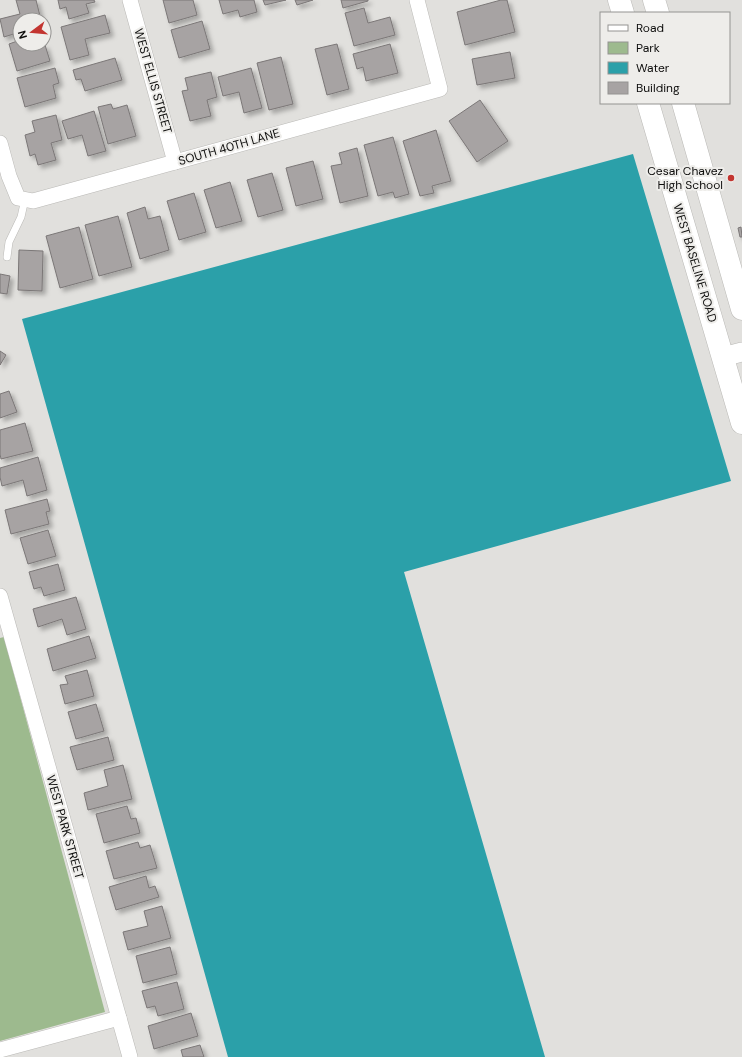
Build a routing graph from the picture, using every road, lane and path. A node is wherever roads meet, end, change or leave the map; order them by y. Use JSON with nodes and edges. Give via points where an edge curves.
{"nodes":[{"id":1,"x":130,"y":0,"type":"edge"},
{"id":2,"x":417,"y":0,"type":"edge"},
{"id":3,"x":619,"y":0,"type":"edge"},
{"id":4,"x":654,"y":0,"type":"edge"},
{"id":5,"x":623,"y":12,"type":"edge"},
{"id":6,"x":658,"y":12,"type":"edge"},
{"id":7,"x":648,"y":104,"type":"edge"},
{"id":8,"x":683,"y":104,"type":"edge"},
{"id":9,"x":0,"y":143,"type":"edge"},
{"id":10,"x":175,"y":162,"type":"junction"},
{"id":11,"x":21,"y":198,"type":"junction"},
{"id":12,"x":7,"y":257,"type":"dead end"},
{"id":13,"x":742,"y":309,"type":"edge"},
{"id":14,"x":733,"y":354,"type":"edge"},
{"id":15,"x":742,"y":423,"type":"edge"},
{"id":16,"x":0,"y":596,"type":"edge"},
{"id":17,"x":4,"y":627,"type":"edge"},
{"id":18,"x":119,"y":1018,"type":"junction"},
{"id":19,"x":0,"y":1050,"type":"edge"},
{"id":20,"x":130,"y":1057,"type":"edge"}],
"edges":[{"from":1,"to":10,"type":"street","name":"WEST ELLIS STREET"},
{"from":2,"to":10,"type":"street","name":"SOUTH 40TH LANE","via":[[440,89]]},
{"from":3,"to":5,"type":"main road"},
{"from":4,"to":6,"type":"main road"},
{"from":7,"to":14,"type":"main road","name":"WEST BASELINE ROAD","via":[[660,145]]},
{"from":8,"to":13,"type":"main road"},
{"from":9,"to":11,"type":"street","via":[[9,176]]},
{"from":10,"to":11,"type":"street","name":"SOUTH 40TH LANE","via":[[33,200]]},
{"from":11,"to":12,"type":"lane","via":[[21,217],[9,242]]},
{"from":14,"to":15,"type":"main road","name":"WEST BASELINE ROAD"},
{"from":16,"to":17,"type":"street","name":"WEST PARK STREET"},
{"from":17,"to":18,"type":"street","name":"WEST PARK STREET"},
{"from":18,"to":19,"type":"street"},
{"from":18,"to":20,"type":"street","name":"WEST PARK STREET"}]}
